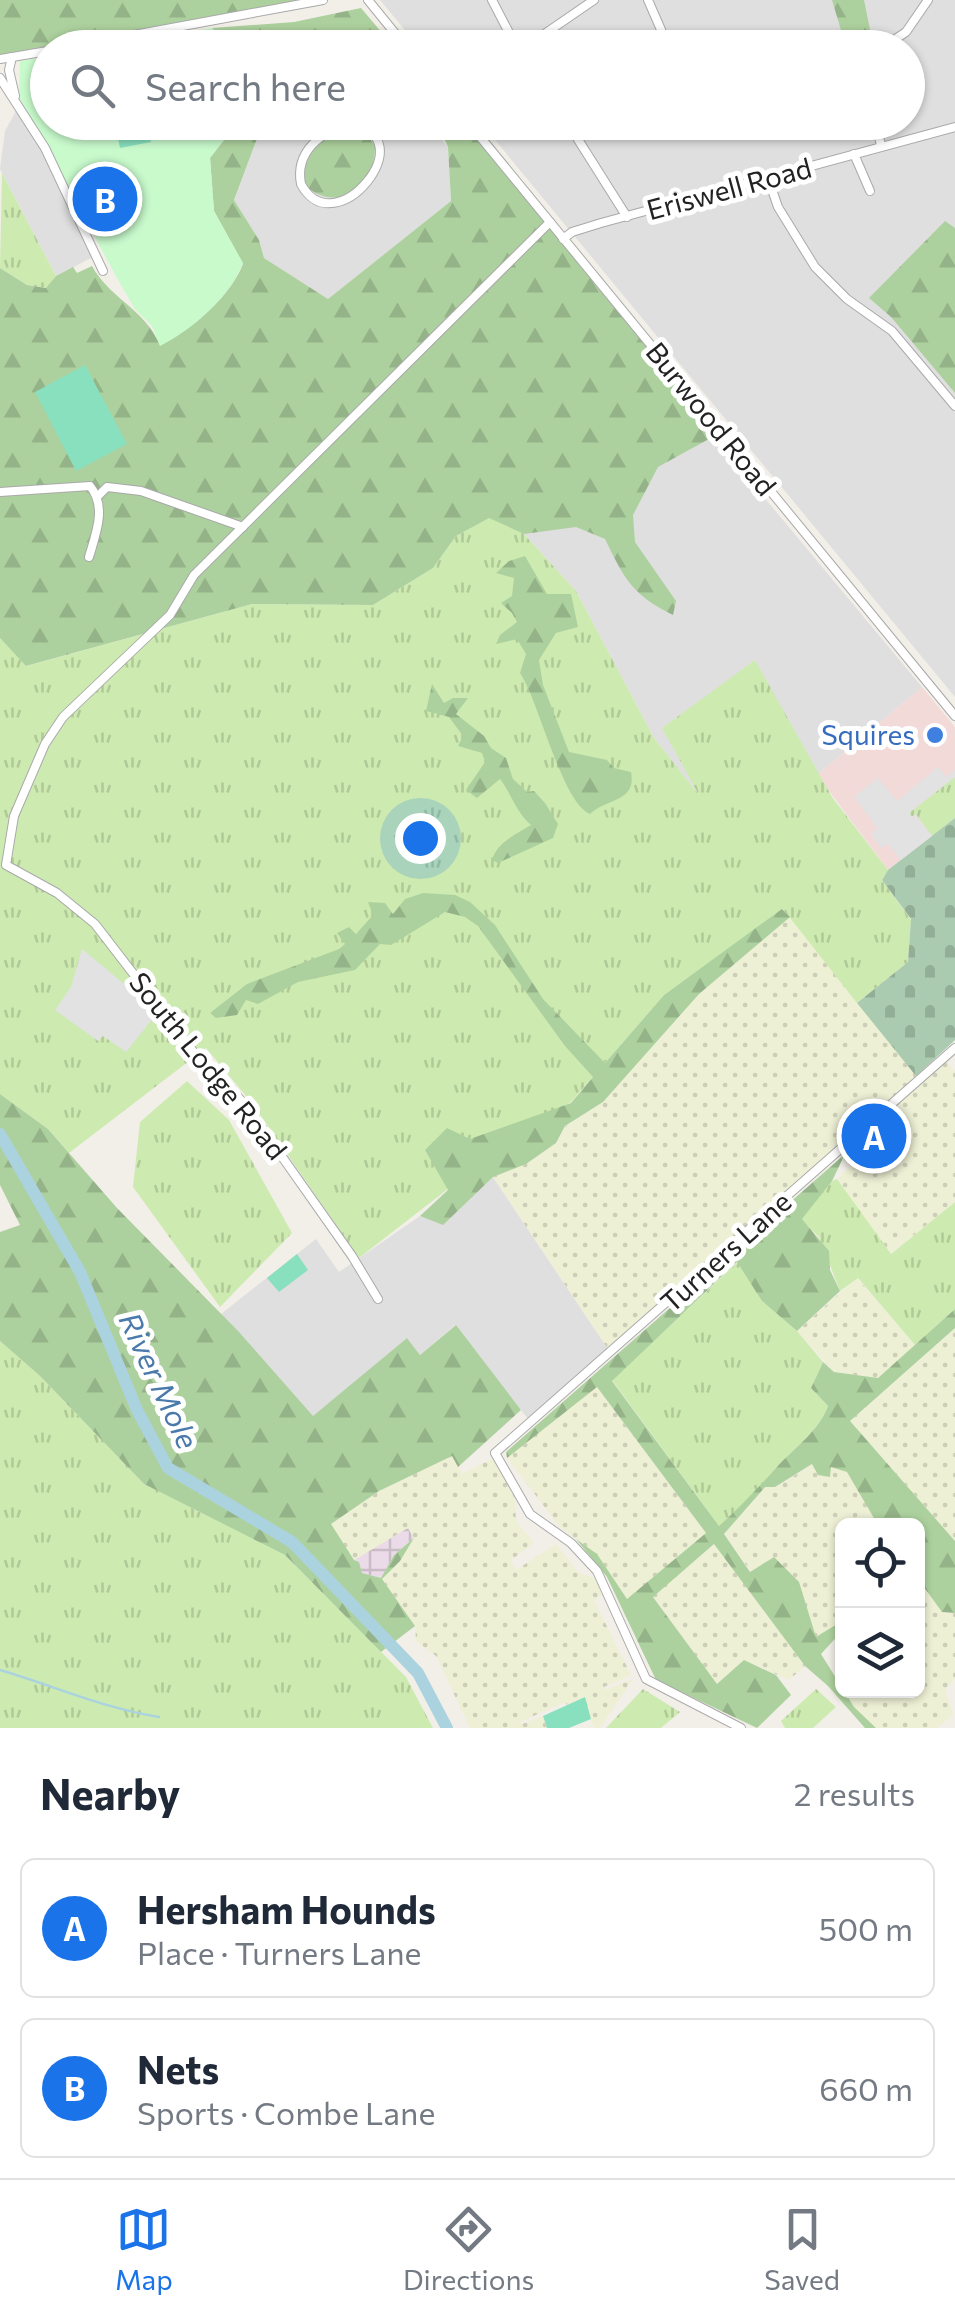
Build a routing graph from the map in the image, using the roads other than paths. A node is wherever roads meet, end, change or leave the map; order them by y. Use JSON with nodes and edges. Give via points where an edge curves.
{"nodes":[{"id":1,"x":324,"y":0,"type":"edge"},
{"id":2,"x":368,"y":0,"type":"edge"},
{"id":3,"x":492,"y":0,"type":"edge"},
{"id":4,"x":594,"y":0,"type":"edge"},
{"id":5,"x":648,"y":0,"type":"edge"},
{"id":6,"x":928,"y":0,"type":"edge"},
{"id":7,"x":162,"y":30,"type":"edge"},
{"id":8,"x":392,"y":30,"type":"edge"},
{"id":9,"x":510,"y":30,"type":"edge"},
{"id":10,"x":548,"y":30,"type":"edge"},
{"id":11,"x":661,"y":30,"type":"edge"},
{"id":12,"x":907,"y":30,"type":"edge"},
{"id":13,"x":30,"y":54,"type":"edge"},
{"id":14,"x":12,"y":57,"type":"junction"},
{"id":15,"x":0,"y":59,"type":"edge"},
{"id":16,"x":0,"y":78,"type":"edge"},
{"id":17,"x":16,"y":101,"type":"junction"},
{"id":18,"x":30,"y":125,"type":"edge"},
{"id":19,"x":955,"y":127,"type":"edge"},
{"id":20,"x":925,"y":135,"type":"edge"},
{"id":21,"x":39,"y":140,"type":"edge"},
{"id":22,"x":318,"y":140,"type":"edge"},
{"id":23,"x":376,"y":140,"type":"edge"},
{"id":24,"x":483,"y":140,"type":"edge"},
{"id":25,"x":578,"y":140,"type":"edge"},
{"id":26,"x":880,"y":140,"type":"edge"},
{"id":27,"x":904,"y":140,"type":"edge"},
{"id":28,"x":881,"y":146,"type":"junction"},
{"id":29,"x":854,"y":154,"type":"junction"},
{"id":30,"x":768,"y":178,"type":"junction"},
{"id":31,"x":870,"y":191,"type":"dead end"},
{"id":32,"x":627,"y":217,"type":"junction"},
{"id":33,"x":550,"y":222,"type":"junction"},
{"id":34,"x":564,"y":239,"type":"junction"},
{"id":35,"x":103,"y":272,"type":"dead end"},
{"id":36,"x":955,"y":406,"type":"edge"},
{"id":37,"x":90,"y":486,"type":"junction"},
{"id":38,"x":107,"y":487,"type":"junction"},
{"id":39,"x":0,"y":492,"type":"edge"},
{"id":40,"x":98,"y":496,"type":"junction"},
{"id":41,"x":243,"y":527,"type":"junction"},
{"id":42,"x":89,"y":556,"type":"dead end"},
{"id":43,"x":955,"y":716,"type":"edge"},
{"id":44,"x":955,"y":1048,"type":"edge"},
{"id":45,"x":378,"y":1299,"type":"dead end"},
{"id":46,"x":741,"y":1728,"type":"edge"}],
"edges":[{"from":1,"to":7,"type":"street"},
{"from":2,"to":8,"type":"street"},
{"from":3,"to":9,"type":"street"},
{"from":4,"to":10,"type":"street"},
{"from":5,"to":11,"type":"street"},
{"from":6,"to":12,"type":"street"},
{"from":13,"to":14,"type":"street"},
{"from":14,"to":15,"type":"street"},
{"from":14,"to":17,"type":"street"},
{"from":16,"to":17,"type":"street"},
{"from":17,"to":18,"type":"street"},
{"from":19,"to":20,"type":"street","name":"Eriswell Road"},
{"from":21,"to":35,"type":"street"},
{"from":22,"to":23,"type":"street","via":[[299,178],[310,197],[326,202],[356,193],[376,169]]},
{"from":24,"to":33,"type":"street","name":"Burwood Road"},
{"from":25,"to":32,"type":"street"},
{"from":26,"to":28,"type":"street"},
{"from":27,"to":28,"type":"street","name":"Eriswell Road"},
{"from":28,"to":29,"type":"street","name":"Eriswell Road"},
{"from":29,"to":30,"type":"street","name":"Eriswell Road"},
{"from":29,"to":31,"type":"street"},
{"from":30,"to":32,"type":"street","name":"Eriswell Road"},
{"from":30,"to":36,"type":"street","via":[[815,267],[892,332]]},
{"from":32,"to":34,"type":"street","name":"Eriswell Road"},
{"from":33,"to":34,"type":"street","name":"Burwood Road"},
{"from":33,"to":41,"type":"street"},
{"from":34,"to":43,"type":"street","name":"Burwood Road"},
{"from":37,"to":38,"type":"street"},
{"from":37,"to":39,"type":"street"},
{"from":37,"to":40,"type":"street"},
{"from":38,"to":40,"type":"street"},
{"from":38,"to":41,"type":"street","via":[[141,491]]},
{"from":40,"to":42,"type":"street"},
{"from":41,"to":45,"type":"street","name":"South Lodge Road","via":[[194,576],[170,615],[63,717],[14,816],[6,865],[57,893],[94,924],[209,1072],[258,1121]]},
{"from":44,"to":46,"type":"street","name":"Turners Lane","via":[[495,1453],[530,1514],[596,1570],[646,1680]]}]}
